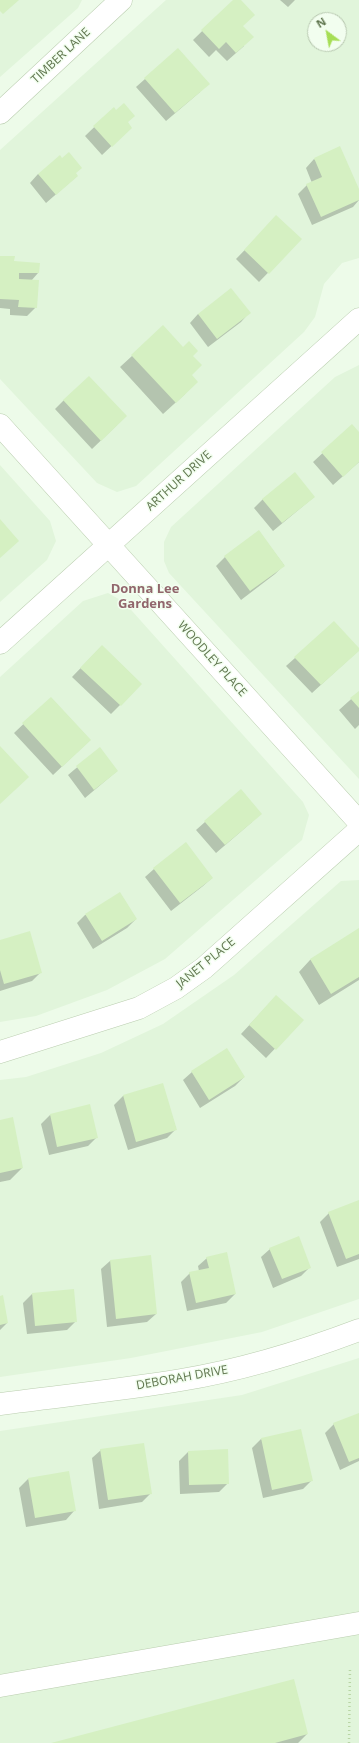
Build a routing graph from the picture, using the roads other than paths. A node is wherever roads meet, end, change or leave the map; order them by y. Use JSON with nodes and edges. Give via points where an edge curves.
{"nodes":[{"id":1,"x":122,"y":0,"type":"edge"},
{"id":2,"x":0,"y":113,"type":"edge"},
{"id":3,"x":359,"y":319,"type":"edge"},
{"id":4,"x":0,"y":425,"type":"edge"},
{"id":5,"x":108,"y":545,"type":"junction"},
{"id":6,"x":0,"y":643,"type":"edge"},
{"id":7,"x":359,"y":822,"type":"edge"},
{"id":8,"x":359,"y":830,"type":"edge"},
{"id":9,"x":0,"y":1052,"type":"edge"},
{"id":10,"x":359,"y":1330,"type":"edge"},
{"id":11,"x":0,"y":1404,"type":"edge"},
{"id":12,"x":359,"y":1623,"type":"edge"},
{"id":13,"x":0,"y":1686,"type":"edge"}],
"edges":[{"from":1,"to":2,"type":"street","name":"TIMBER LANE"},
{"from":3,"to":5,"type":"street","name":"ARTHUR DRIVE"},
{"from":4,"to":5,"type":"street","name":"WOODLEY PLACE"},
{"from":5,"to":6,"type":"street","name":"ARTHUR DRIVE"},
{"from":5,"to":7,"type":"street","name":"WOODLEY PLACE"},
{"from":8,"to":9,"type":"street","name":"JANET PLACE","via":[[204,968],[176,988],[138,1008]]},
{"from":10,"to":11,"type":"street","name":"DEBORAH DRIVE","via":[[321,1345],[253,1365],[188,1379]]},
{"from":12,"to":13,"type":"street"}]}
